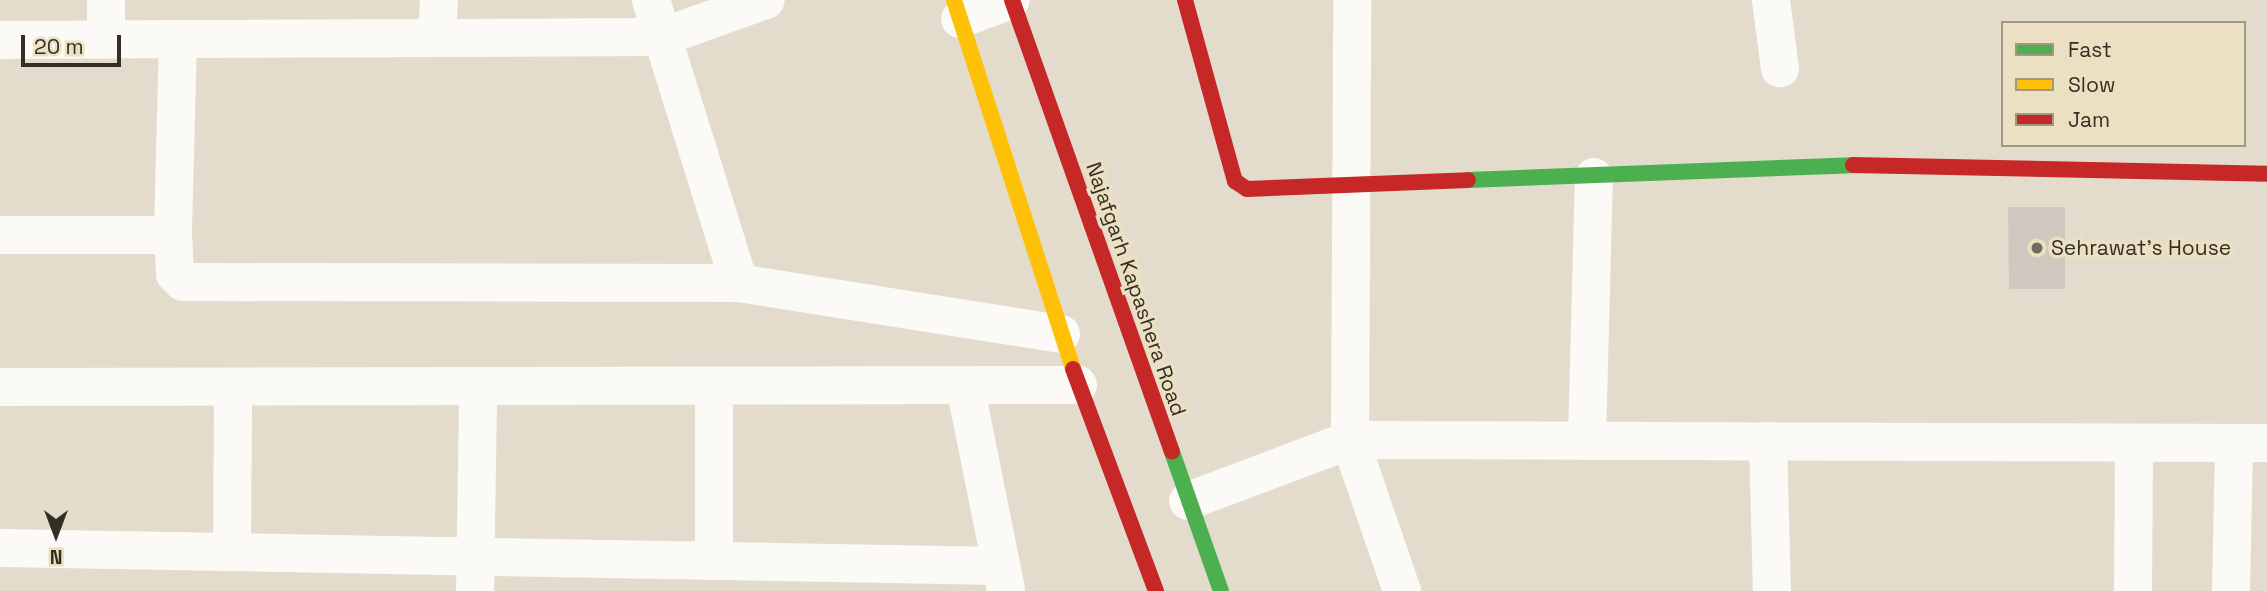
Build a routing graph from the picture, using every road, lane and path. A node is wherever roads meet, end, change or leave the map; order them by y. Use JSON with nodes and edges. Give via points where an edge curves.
{"nodes":[{"id":1,"x":106,"y":0,"type":"edge"},
{"id":2,"x":439,"y":0,"type":"edge"},
{"id":3,"x":651,"y":0,"type":"edge"},
{"id":4,"x":766,"y":0,"type":"edge"},
{"id":5,"x":1011,"y":0,"type":"edge"},
{"id":6,"x":1185,"y":0,"type":"edge"},
{"id":7,"x":1352,"y":0,"type":"edge"},
{"id":8,"x":1771,"y":0,"type":"edge"},
{"id":9,"x":957,"y":9,"type":"edge"},
{"id":10,"x":663,"y":37,"type":"junction"},
{"id":11,"x":437,"y":38,"type":"junction"},
{"id":12,"x":106,"y":39,"type":"junction"},
{"id":13,"x":178,"y":39,"type":"junction"},
{"id":14,"x":0,"y":40,"type":"edge"},
{"id":15,"x":1780,"y":68,"type":"dead end"},
{"id":16,"x":2267,"y":174,"type":"edge"},
{"id":17,"x":1594,"y":177,"type":"junction"},
{"id":18,"x":1351,"y":190,"type":"junction"},
{"id":19,"x":0,"y":235,"type":"edge"},
{"id":20,"x":173,"y":235,"type":"junction"},
{"id":21,"x":739,"y":283,"type":"junction"},
{"id":22,"x":1061,"y":334,"type":"junction"},
{"id":23,"x":1078,"y":385,"type":"junction"},
{"id":24,"x":965,"y":386,"type":"junction"},
{"id":25,"x":0,"y":387,"type":"edge"},
{"id":26,"x":233,"y":388,"type":"junction"},
{"id":27,"x":714,"y":388,"type":"junction"},
{"id":28,"x":478,"y":391,"type":"junction"},
{"id":29,"x":1350,"y":440,"type":"junction"},
{"id":30,"x":1587,"y":441,"type":"junction"},
{"id":31,"x":1768,"y":442,"type":"junction"},
{"id":32,"x":2134,"y":443,"type":"junction"},
{"id":33,"x":2250,"y":443,"type":"edge"},
{"id":34,"x":1188,"y":501,"type":"junction"},
{"id":35,"x":0,"y":548,"type":"edge"},
{"id":36,"x":232,"y":552,"type":"junction"},
{"id":37,"x":714,"y":561,"type":"junction"},
{"id":38,"x":475,"y":574,"type":"edge"},
{"id":39,"x":1004,"y":579,"type":"edge"},
{"id":40,"x":1156,"y":591,"type":"edge"},
{"id":41,"x":1221,"y":591,"type":"edge"},
{"id":42,"x":1402,"y":591,"type":"edge"},
{"id":43,"x":1772,"y":591,"type":"edge"},
{"id":44,"x":2133,"y":591,"type":"edge"},
{"id":45,"x":2231,"y":591,"type":"edge"}],
"edges":[{"from":1,"to":12,"type":"street"},
{"from":2,"to":11,"type":"street"},
{"from":3,"to":10,"type":"street"},
{"from":4,"to":10,"type":"street"},
{"from":5,"to":9,"type":"street"},
{"from":5,"to":34,"type":"main road","name":"Najafgarh Kapashera Road"},
{"from":6,"to":18,"type":"main road","via":[[1240,187]]},
{"from":7,"to":18,"type":"street"},
{"from":8,"to":15,"type":"street"},
{"from":9,"to":22,"type":"main road"},
{"from":10,"to":11,"type":"street"},
{"from":10,"to":21,"type":"street"},
{"from":11,"to":13,"type":"street"},
{"from":12,"to":13,"type":"street"},
{"from":12,"to":14,"type":"street"},
{"from":13,"to":20,"type":"street"},
{"from":16,"to":17,"type":"main road","via":[[1836,165]]},
{"from":17,"to":18,"type":"main road"},
{"from":17,"to":30,"type":"street"},
{"from":18,"to":29,"type":"street"},
{"from":19,"to":20,"type":"street"},
{"from":20,"to":21,"type":"street","via":[[175,274],[183,282]]},
{"from":21,"to":22,"type":"street"},
{"from":22,"to":23,"type":"main road"},
{"from":23,"to":24,"type":"street"},
{"from":23,"to":40,"type":"main road"},
{"from":24,"to":27,"type":"street"},
{"from":24,"to":39,"type":"street"},
{"from":25,"to":26,"type":"street"},
{"from":26,"to":28,"type":"street"},
{"from":26,"to":36,"type":"street"},
{"from":27,"to":28,"type":"street"},
{"from":27,"to":37,"type":"street"},
{"from":28,"to":38,"type":"street"},
{"from":29,"to":30,"type":"street"},
{"from":29,"to":34,"type":"street"},
{"from":29,"to":42,"type":"street"},
{"from":30,"to":31,"type":"street"},
{"from":31,"to":32,"type":"street"},
{"from":31,"to":43,"type":"street"},
{"from":32,"to":33,"type":"street"},
{"from":32,"to":44,"type":"street"},
{"from":33,"to":45,"type":"street"},
{"from":34,"to":41,"type":"main road","name":"Najafgarh Kapashera Road"},
{"from":35,"to":36,"type":"street"},
{"from":36,"to":38,"type":"street"},
{"from":37,"to":38,"type":"street"},
{"from":37,"to":39,"type":"street"}]}
